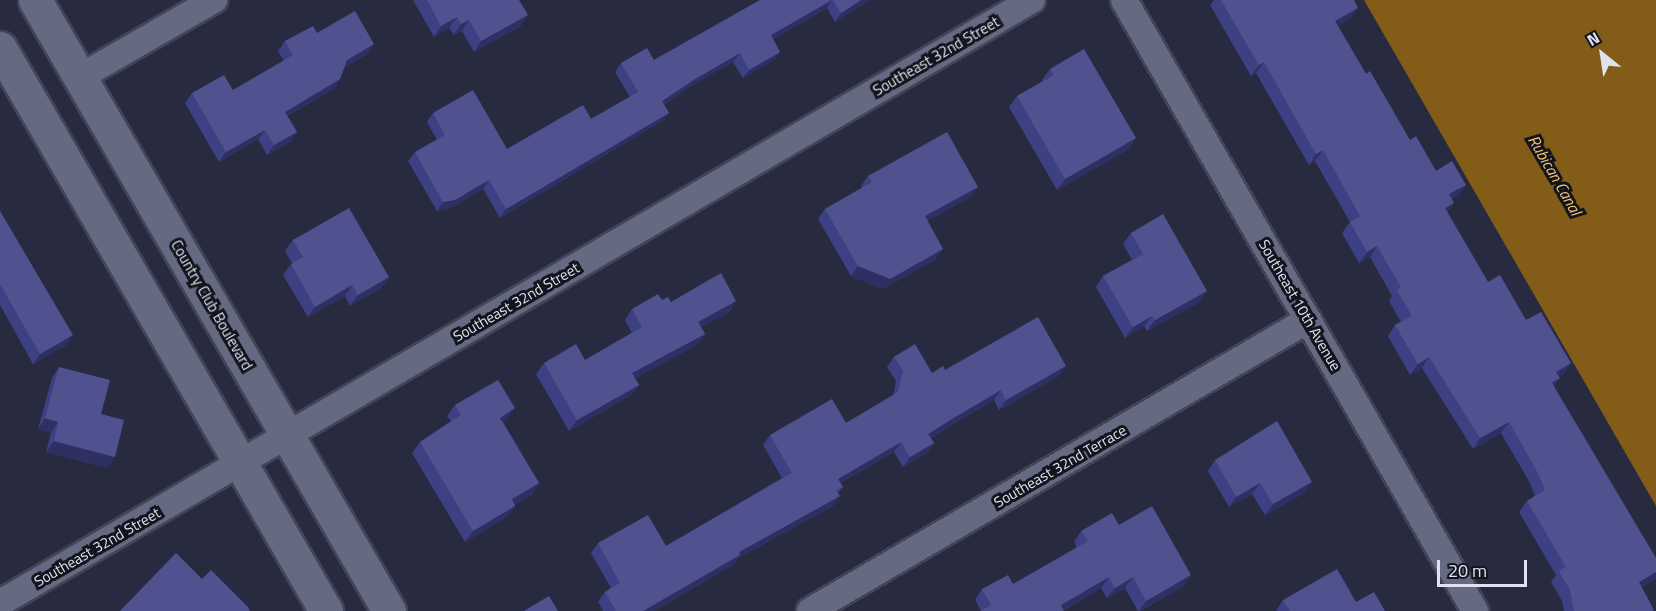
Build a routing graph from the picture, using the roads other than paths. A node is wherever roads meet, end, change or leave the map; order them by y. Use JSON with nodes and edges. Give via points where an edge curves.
{"nodes":[{"id":1,"x":35,"y":0,"type":"edge"},
{"id":2,"x":214,"y":0,"type":"edge"},
{"id":3,"x":1032,"y":0,"type":"edge"},
{"id":4,"x":1124,"y":0,"type":"edge"},
{"id":5,"x":0,"y":48,"type":"edge"},
{"id":6,"x":80,"y":77,"type":"junction"},
{"id":7,"x":1308,"y":320,"type":"junction"},
{"id":8,"x":288,"y":435,"type":"junction"},
{"id":9,"x":241,"y":463,"type":"junction"},
{"id":10,"x":0,"y":603,"type":"edge"},
{"id":11,"x":326,"y":611,"type":"edge"},
{"id":12,"x":389,"y":611,"type":"edge"},
{"id":13,"x":810,"y":611,"type":"edge"},
{"id":14,"x":1475,"y":611,"type":"edge"}],
"edges":[{"from":1,"to":6,"type":"main road","name":"Country Club Boulevard"},
{"from":2,"to":6,"type":"street"},
{"from":3,"to":8,"type":"street","name":"Southeast 32nd Street"},
{"from":4,"to":7,"type":"street","name":"Southeast 10th Avenue"},
{"from":5,"to":9,"type":"main road"},
{"from":6,"to":8,"type":"main road","name":"Country Club Boulevard"},
{"from":7,"to":13,"type":"street","name":"Southeast 32nd Terrace"},
{"from":7,"to":14,"type":"street","name":"Southeast 10th Avenue"},
{"from":8,"to":9,"type":"street","name":"Southeast 32nd Street"},
{"from":8,"to":12,"type":"main road","name":"Country Club Boulevard"},
{"from":9,"to":10,"type":"street","name":"Southeast 32nd Street"},
{"from":9,"to":11,"type":"main road"}]}
